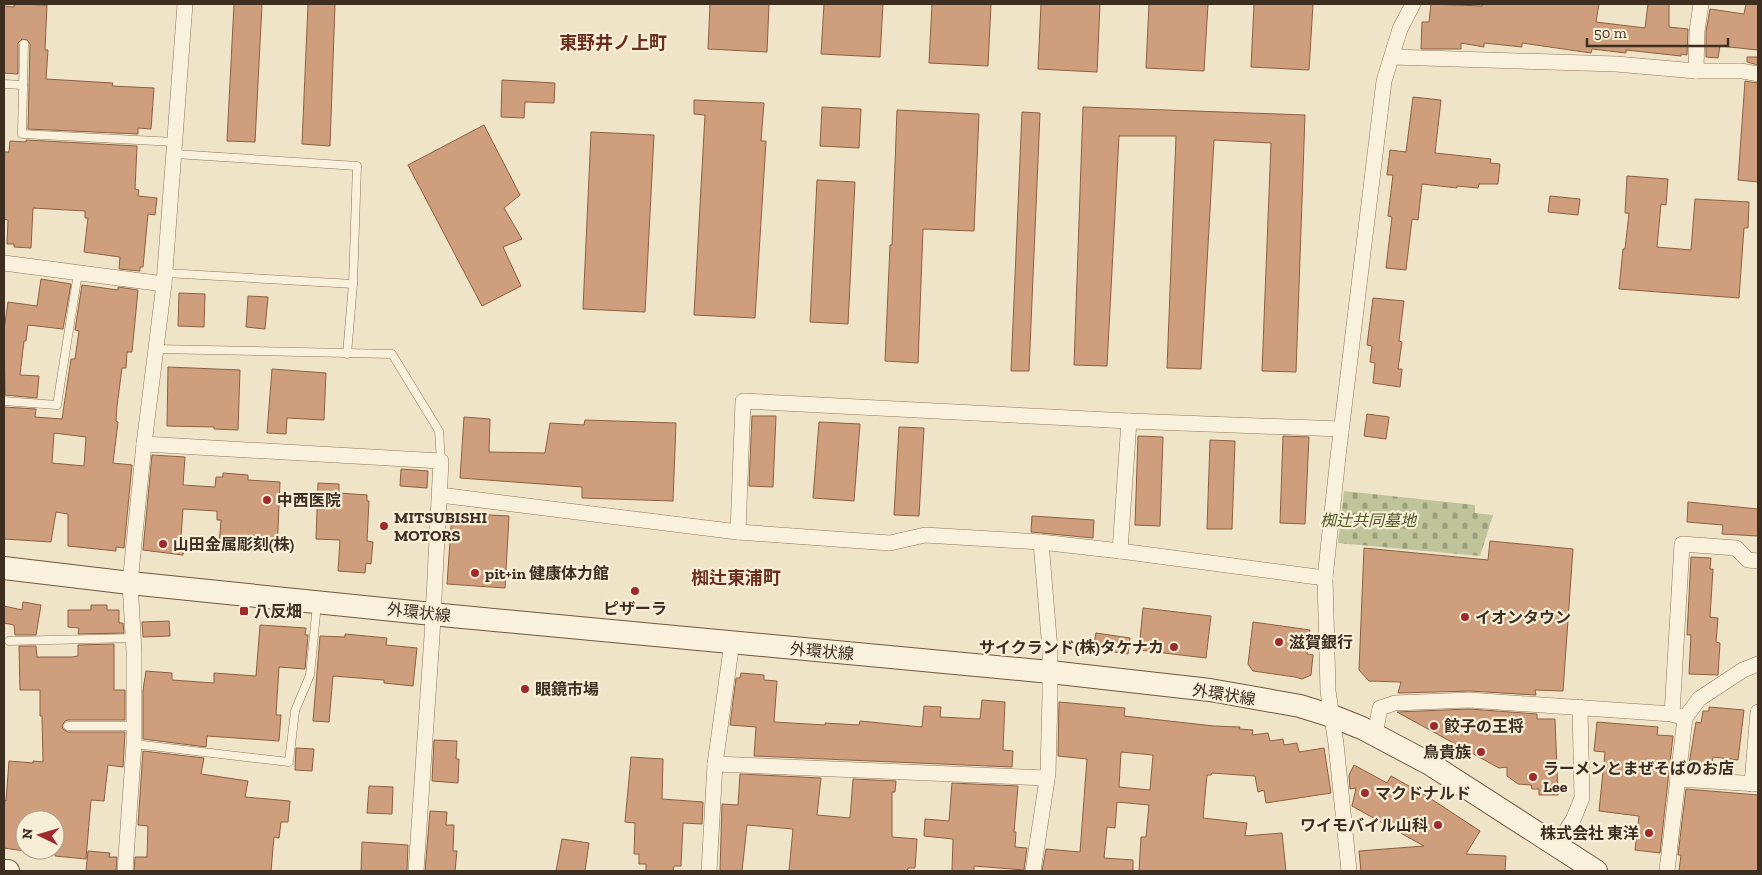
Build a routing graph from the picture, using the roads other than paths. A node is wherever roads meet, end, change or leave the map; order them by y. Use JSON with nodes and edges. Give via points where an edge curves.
{"nodes":[{"id":1,"x":185,"y":4,"type":"edge"},
{"id":2,"x":1413,"y":4,"type":"edge"},
{"id":3,"x":1701,"y":4,"type":"edge"},
{"id":4,"x":24,"y":44,"type":"dead end"},
{"id":5,"x":1392,"y":57,"type":"junction"},
{"id":6,"x":1696,"y":71,"type":"junction"},
{"id":7,"x":1758,"y":74,"type":"edge"},
{"id":8,"x":4,"y":84,"type":"edge"},
{"id":9,"x":23,"y":85,"type":"junction"},
{"id":10,"x":175,"y":148,"type":"junction"},
{"id":11,"x":4,"y":263,"type":"edge"},
{"id":12,"x":78,"y":273,"type":"junction"},
{"id":13,"x":165,"y":279,"type":"junction"},
{"id":14,"x":352,"y":284,"type":"junction"},
{"id":15,"x":156,"y":349,"type":"junction"},
{"id":16,"x":347,"y":354,"type":"junction"},
{"id":17,"x":4,"y":401,"type":"edge"},
{"id":18,"x":1129,"y":421,"type":"junction"},
{"id":19,"x":1341,"y":428,"type":"junction"},
{"id":20,"x":144,"y":444,"type":"junction"},
{"id":21,"x":441,"y":461,"type":"junction"},
{"id":22,"x":440,"y":494,"type":"junction"},
{"id":23,"x":738,"y":532,"type":"junction"},
{"id":24,"x":1042,"y":542,"type":"junction"},
{"id":25,"x":1120,"y":551,"type":"junction"},
{"id":26,"x":1758,"y":562,"type":"edge"},
{"id":27,"x":4,"y":568,"type":"edge"},
{"id":28,"x":1325,"y":578,"type":"junction"},
{"id":29,"x":130,"y":584,"type":"junction"},
{"id":30,"x":317,"y":601,"type":"junction"},
{"id":31,"x":434,"y":614,"type":"junction"},
{"id":32,"x":133,"y":638,"type":"junction"},
{"id":33,"x":9,"y":642,"type":"dead end"},
{"id":34,"x":732,"y":642,"type":"junction"},
{"id":35,"x":1758,"y":664,"type":"edge"},
{"id":36,"x":1050,"y":672,"type":"junction"},
{"id":37,"x":1580,"y":708,"type":"junction"},
{"id":38,"x":1758,"y":712,"type":"edge"},
{"id":39,"x":1332,"y":716,"type":"junction"},
{"id":40,"x":1678,"y":716,"type":"junction"},
{"id":41,"x":68,"y":726,"type":"dead end"},
{"id":42,"x":134,"y":726,"type":"junction"},
{"id":43,"x":1375,"y":734,"type":"junction"},
{"id":44,"x":134,"y":744,"type":"junction"},
{"id":45,"x":715,"y":764,"type":"junction"},
{"id":46,"x":1047,"y":778,"type":"junction"},
{"id":47,"x":1678,"y":779,"type":"junction"},
{"id":48,"x":1755,"y":784,"type":"edge"},
{"id":49,"x":1556,"y":846,"type":"junction"},
{"id":50,"x":4,"y":871,"type":"edge"},
{"id":51,"x":8,"y":871,"type":"edge"},
{"id":52,"x":125,"y":871,"type":"edge"},
{"id":53,"x":416,"y":871,"type":"edge"},
{"id":54,"x":709,"y":871,"type":"edge"},
{"id":55,"x":1033,"y":871,"type":"edge"},
{"id":56,"x":1349,"y":871,"type":"edge"},
{"id":57,"x":1596,"y":871,"type":"edge"},
{"id":58,"x":1668,"y":871,"type":"edge"}],
"edges":[{"from":1,"to":10,"type":"street"},
{"from":2,"to":5,"type":"street","via":[[1400,30]]},
{"from":3,"to":6,"type":"street"},
{"from":4,"to":9,"type":"lane"},
{"from":5,"to":6,"type":"street","via":[[1616,64]]},
{"from":5,"to":19,"type":"street","via":[[1384,81]]},
{"from":6,"to":7,"type":"street"},
{"from":8,"to":9,"type":"lane"},
{"from":9,"to":10,"type":"lane","via":[[22,134]]},
{"from":10,"to":13,"type":"street"},
{"from":10,"to":14,"type":"lane","via":[[357,166]]},
{"from":11,"to":12,"type":"street"},
{"from":12,"to":13,"type":"street"},
{"from":12,"to":17,"type":"lane","via":[[57,405]]},
{"from":13,"to":14,"type":"lane"},
{"from":13,"to":15,"type":"street"},
{"from":14,"to":16,"type":"lane"},
{"from":15,"to":16,"type":"lane"},
{"from":15,"to":20,"type":"street"},
{"from":16,"to":21,"type":"lane","via":[[392,354],[439,430]]},
{"from":18,"to":19,"type":"street"},
{"from":18,"to":23,"type":"street","via":[[743,401]]},
{"from":18,"to":25,"type":"street"},
{"from":19,"to":28,"type":"street"},
{"from":20,"to":21,"type":"street"},
{"from":20,"to":29,"type":"street"},
{"from":21,"to":22,"type":"street"},
{"from":22,"to":23,"type":"street"},
{"from":22,"to":31,"type":"street"},
{"from":23,"to":24,"type":"street","via":[[890,543],[926,536]]},
{"from":24,"to":25,"type":"street"},
{"from":24,"to":36,"type":"street"},
{"from":25,"to":28,"type":"street"},
{"from":26,"to":40,"type":"street","via":[[1748,560],[1736,548],[1682,544]]},
{"from":27,"to":29,"type":"street","name":"外環状線"},
{"from":28,"to":39,"type":"street","via":[[1328,691]]},
{"from":29,"to":30,"type":"street","name":"外環状線"},
{"from":29,"to":32,"type":"street"},
{"from":30,"to":31,"type":"street","name":"外環状線"},
{"from":30,"to":44,"type":"lane","via":[[310,675],[295,711],[289,762]]},
{"from":31,"to":34,"type":"street","name":"外環状線"},
{"from":31,"to":53,"type":"street"},
{"from":32,"to":33,"type":"lane"},
{"from":32,"to":42,"type":"street"},
{"from":34,"to":36,"type":"street","name":"外環状線"},
{"from":34,"to":45,"type":"street"},
{"from":35,"to":40,"type":"street","via":[[1743,670]]},
{"from":36,"to":39,"type":"street","name":"外環状線","via":[[1210,690],[1300,706]]},
{"from":36,"to":46,"type":"street"},
{"from":37,"to":40,"type":"street"},
{"from":37,"to":43,"type":"street","via":[[1469,700],[1396,704],[1380,708]]},
{"from":37,"to":49,"type":"street","via":[[1582,798],[1573,820]]},
{"from":38,"to":48,"type":"street"},
{"from":39,"to":43,"type":"street","name":"外環状線"},
{"from":39,"to":56,"type":"street"},
{"from":40,"to":47,"type":"street"},
{"from":41,"to":42,"type":"lane"},
{"from":42,"to":44,"type":"street"},
{"from":43,"to":49,"type":"street","name":"外環状線","via":[[1430,764]]},
{"from":44,"to":52,"type":"street"},
{"from":45,"to":46,"type":"street"},
{"from":45,"to":54,"type":"street"},
{"from":46,"to":55,"type":"street"},
{"from":47,"to":48,"type":"street"},
{"from":47,"to":58,"type":"street"},
{"from":49,"to":57,"type":"street","name":"外環状線"},
{"from":50,"to":51,"type":"street"}]}
